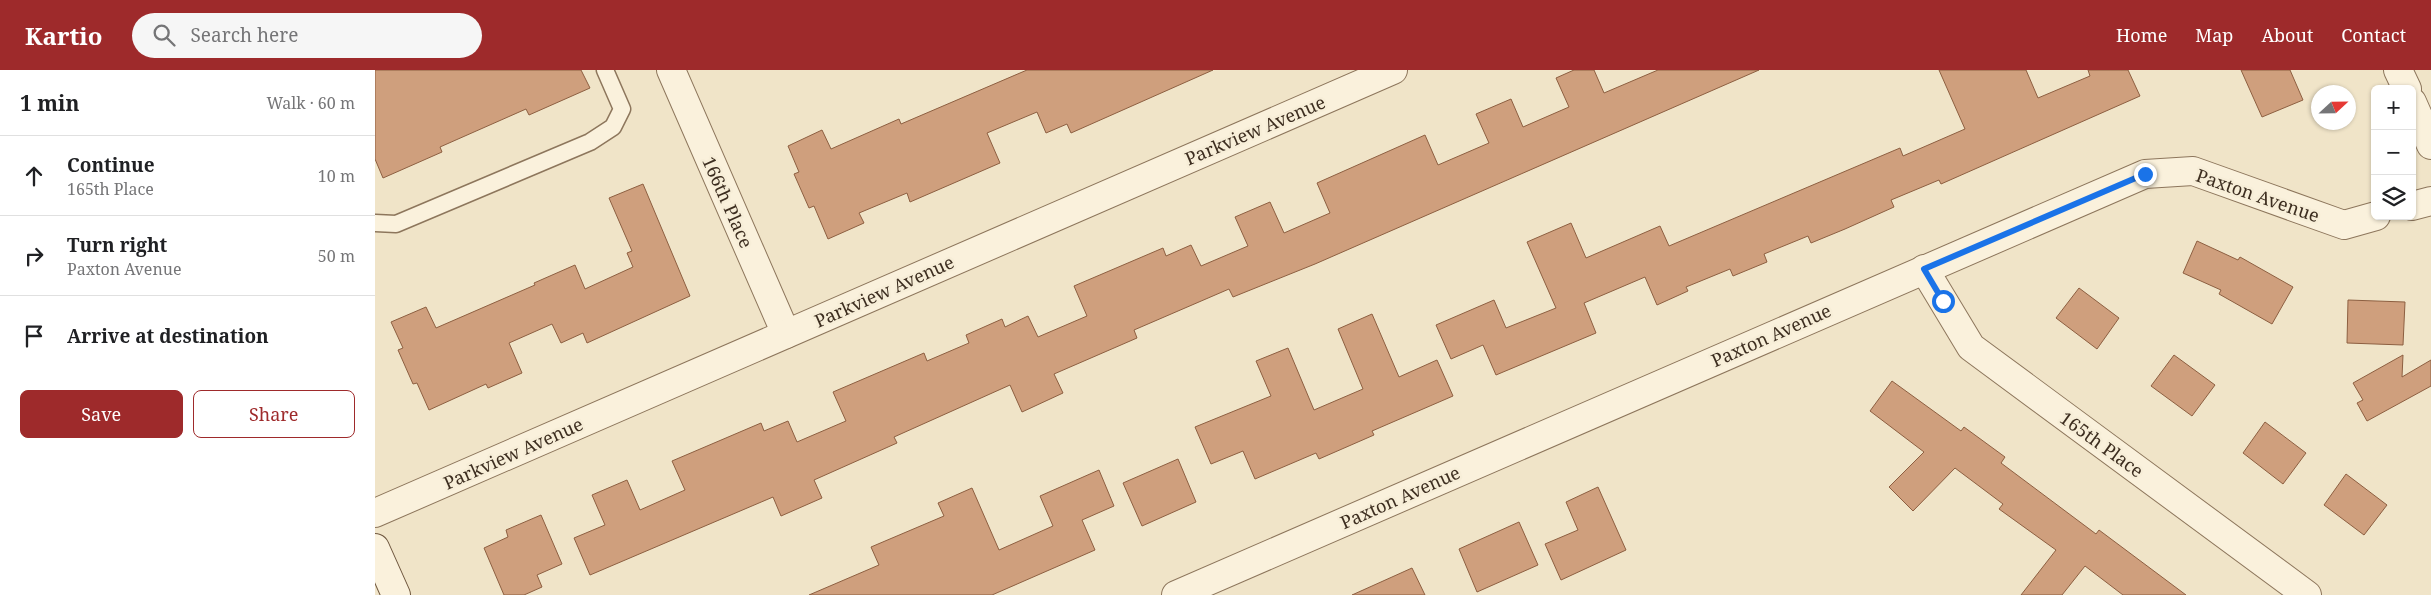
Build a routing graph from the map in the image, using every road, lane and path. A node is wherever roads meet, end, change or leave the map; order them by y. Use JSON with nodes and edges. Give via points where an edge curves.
{"nodes":[{"id":1,"x":605,"y":70,"type":"edge"},
{"id":2,"x":671,"y":70,"type":"edge"},
{"id":3,"x":1393,"y":70,"type":"edge"},
{"id":4,"x":2399,"y":70,"type":"edge"},
{"id":5,"x":2405,"y":85,"type":"edge"},
{"id":6,"x":2416,"y":111,"type":"edge"},
{"id":7,"x":2431,"y":144,"type":"edge"},
{"id":8,"x":2431,"y":201,"type":"edge"},
{"id":9,"x":2416,"y":205,"type":"edge"},
{"id":10,"x":2371,"y":217,"type":"edge"},
{"id":11,"x":375,"y":224,"type":"edge"},
{"id":12,"x":1924,"y":269,"type":"junction"},
{"id":13,"x":786,"y":334,"type":"junction"},
{"id":14,"x":375,"y":513,"type":"edge"},
{"id":15,"x":375,"y":548,"type":"edge"},
{"id":16,"x":396,"y":595,"type":"edge"},
{"id":17,"x":1176,"y":595,"type":"edge"},
{"id":18,"x":2307,"y":595,"type":"edge"}],
"edges":[{"from":1,"to":11,"type":"lane","via":[[622,109],[613,127],[590,142],[396,224]]},
{"from":2,"to":13,"type":"street","name":"166th Place"},
{"from":3,"to":13,"type":"street","name":"Parkview Avenue"},
{"from":4,"to":5,"type":"street"},
{"from":6,"to":7,"type":"street"},
{"from":8,"to":9,"type":"street"},
{"from":10,"to":12,"type":"street","name":"Paxton Avenue","via":[[2345,225],[2193,171],[2145,174]]},
{"from":12,"to":17,"type":"street","name":"Paxton Avenue"},
{"from":12,"to":18,"type":"street","name":"165th Place","via":[[1971,347]]},
{"from":13,"to":14,"type":"street","name":"Parkview Avenue"},
{"from":15,"to":16,"type":"street"}]}
